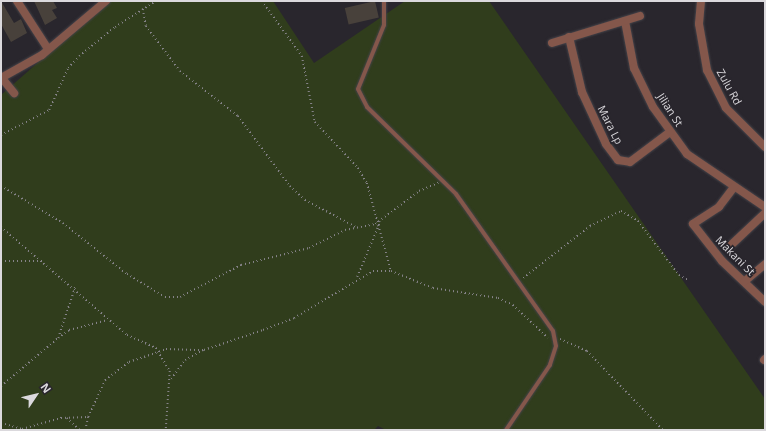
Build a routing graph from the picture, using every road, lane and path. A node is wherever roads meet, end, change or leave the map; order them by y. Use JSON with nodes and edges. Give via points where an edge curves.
{"nodes":[{"id":1,"x":18,"y":1,"type":"edge"},
{"id":2,"x":106,"y":1,"type":"edge"},
{"id":3,"x":156,"y":1,"type":"edge"},
{"id":4,"x":262,"y":1,"type":"edge"},
{"id":5,"x":384,"y":1,"type":"edge"},
{"id":6,"x":700,"y":1,"type":"edge"},
{"id":7,"x":143,"y":9,"type":"junction"},
{"id":8,"x":640,"y":16,"type":"dead end"},
{"id":9,"x":625,"y":21,"type":"junction"},
{"id":10,"x":569,"y":37,"type":"junction"},
{"id":11,"x":552,"y":43,"type":"dead end"},
{"id":12,"x":48,"y":49,"type":"junction"},
{"id":13,"x":1,"y":77,"type":"edge"},
{"id":14,"x":14,"y":93,"type":"dead end"},
{"id":15,"x":670,"y":132,"type":"junction"},
{"id":16,"x":1,"y":136,"type":"edge"},
{"id":17,"x":765,"y":147,"type":"edge"},
{"id":18,"x":443,"y":181,"type":"junction"},
{"id":19,"x":1,"y":186,"type":"edge"},
{"id":20,"x":734,"y":187,"type":"junction"},
{"id":21,"x":765,"y":207,"type":"edge"},
{"id":22,"x":765,"y":213,"type":"edge"},
{"id":23,"x":380,"y":221,"type":"junction"},
{"id":24,"x":1,"y":227,"type":"edge"},
{"id":25,"x":356,"y":228,"type":"junction"},
{"id":26,"x":730,"y":246,"type":"dead end"},
{"id":27,"x":1,"y":261,"type":"edge"},
{"id":28,"x":44,"y":262,"type":"junction"},
{"id":29,"x":765,"y":264,"type":"edge"},
{"id":30,"x":391,"y":271,"type":"junction"},
{"id":31,"x":356,"y":279,"type":"junction"},
{"id":32,"x":688,"y":280,"type":"dead end"},
{"id":33,"x":520,"y":281,"type":"junction"},
{"id":34,"x":745,"y":281,"type":"junction"},
{"id":35,"x":75,"y":287,"type":"junction"},
{"id":36,"x":765,"y":302,"type":"edge"},
{"id":37,"x":109,"y":320,"type":"junction"},
{"id":38,"x":58,"y":338,"type":"junction"},
{"id":39,"x":555,"y":339,"type":"junction"},
{"id":40,"x":204,"y":350,"type":"junction"},
{"id":41,"x":158,"y":351,"type":"junction"},
{"id":42,"x":171,"y":379,"type":"junction"},
{"id":43,"x":1,"y":386,"type":"edge"},
{"id":44,"x":88,"y":417,"type":"junction"},
{"id":45,"x":67,"y":418,"type":"junction"},
{"id":46,"x":1,"y":423,"type":"edge"},
{"id":47,"x":80,"y":430,"type":"edge"},
{"id":48,"x":85,"y":430,"type":"edge"},
{"id":49,"x":166,"y":430,"type":"edge"},
{"id":50,"x":506,"y":430,"type":"edge"},
{"id":51,"x":663,"y":430,"type":"edge"}],
"edges":[{"from":1,"to":12,"type":"street"},
{"from":2,"to":12,"type":"street"},
{"from":3,"to":7,"type":"path"},
{"from":4,"to":23,"type":"path","via":[[302,56],[315,122],[362,174]]},
{"from":5,"to":18,"type":"lane","via":[[384,25],[358,89],[367,107]]},
{"from":6,"to":17,"type":"street","name":"Zulu Rd","via":[[699,24],[707,70],[726,108]]},
{"from":7,"to":16,"type":"path","via":[[115,27],[72,64],[49,110]]},
{"from":7,"to":25,"type":"path","via":[[146,26],[180,71],[238,116],[290,186],[305,200]]},
{"from":8,"to":9,"type":"street"},
{"from":9,"to":10,"type":"street"},
{"from":9,"to":15,"type":"street","name":"Jilian St","via":[[634,68],[652,107]]},
{"from":10,"to":11,"type":"street"},
{"from":10,"to":15,"type":"street","name":"Mara Lp","via":[[582,92],[606,144],[618,160],[630,162]]},
{"from":12,"to":13,"type":"street"},
{"from":13,"to":14,"type":"street"},
{"from":15,"to":20,"type":"street","name":"Jilian St","via":[[687,154]]},
{"from":18,"to":23,"type":"path","via":[[419,191]]},
{"from":18,"to":33,"type":"lane"},
{"from":19,"to":25,"type":"path","via":[[63,223],[133,278],[165,297],[180,297],[241,265],[309,248]]},
{"from":20,"to":21,"type":"street","name":"Jilian St"},
{"from":20,"to":34,"type":"street","name":"Makani St","via":[[719,207],[693,224],[722,261]]},
{"from":22,"to":26,"type":"street"},
{"from":23,"to":25,"type":"path"},
{"from":23,"to":30,"type":"path"},
{"from":23,"to":31,"type":"path"},
{"from":24,"to":28,"type":"path"},
{"from":27,"to":28,"type":"path"},
{"from":28,"to":35,"type":"path"},
{"from":29,"to":34,"type":"street"},
{"from":30,"to":31,"type":"path","via":[[373,271]]},
{"from":30,"to":39,"type":"path","via":[[427,287],[467,291],[508,302],[535,329]]},
{"from":31,"to":40,"type":"path","via":[[294,318]]},
{"from":32,"to":33,"type":"path","via":[[679,275],[638,221],[622,211],[590,226]]},
{"from":33,"to":39,"type":"lane","via":[[554,331]]},
{"from":34,"to":36,"type":"street","name":"Makani St"},
{"from":35,"to":37,"type":"path"},
{"from":35,"to":38,"type":"path"},
{"from":37,"to":38,"type":"path","via":[[69,330]]},
{"from":37,"to":41,"type":"path","via":[[127,334]]},
{"from":38,"to":43,"type":"path"},
{"from":39,"to":50,"type":"lane","via":[[550,365]]},
{"from":39,"to":51,"type":"path","via":[[565,340],[587,351]]},
{"from":40,"to":41,"type":"path"},
{"from":40,"to":42,"type":"path","via":[[185,360]]},
{"from":41,"to":42,"type":"path"},
{"from":41,"to":44,"type":"path","via":[[129,362],[105,380]]},
{"from":42,"to":49,"type":"path"},
{"from":44,"to":45,"type":"path"},
{"from":44,"to":48,"type":"path"},
{"from":45,"to":46,"type":"path","via":[[22,429]]},
{"from":45,"to":47,"type":"path"}]}
